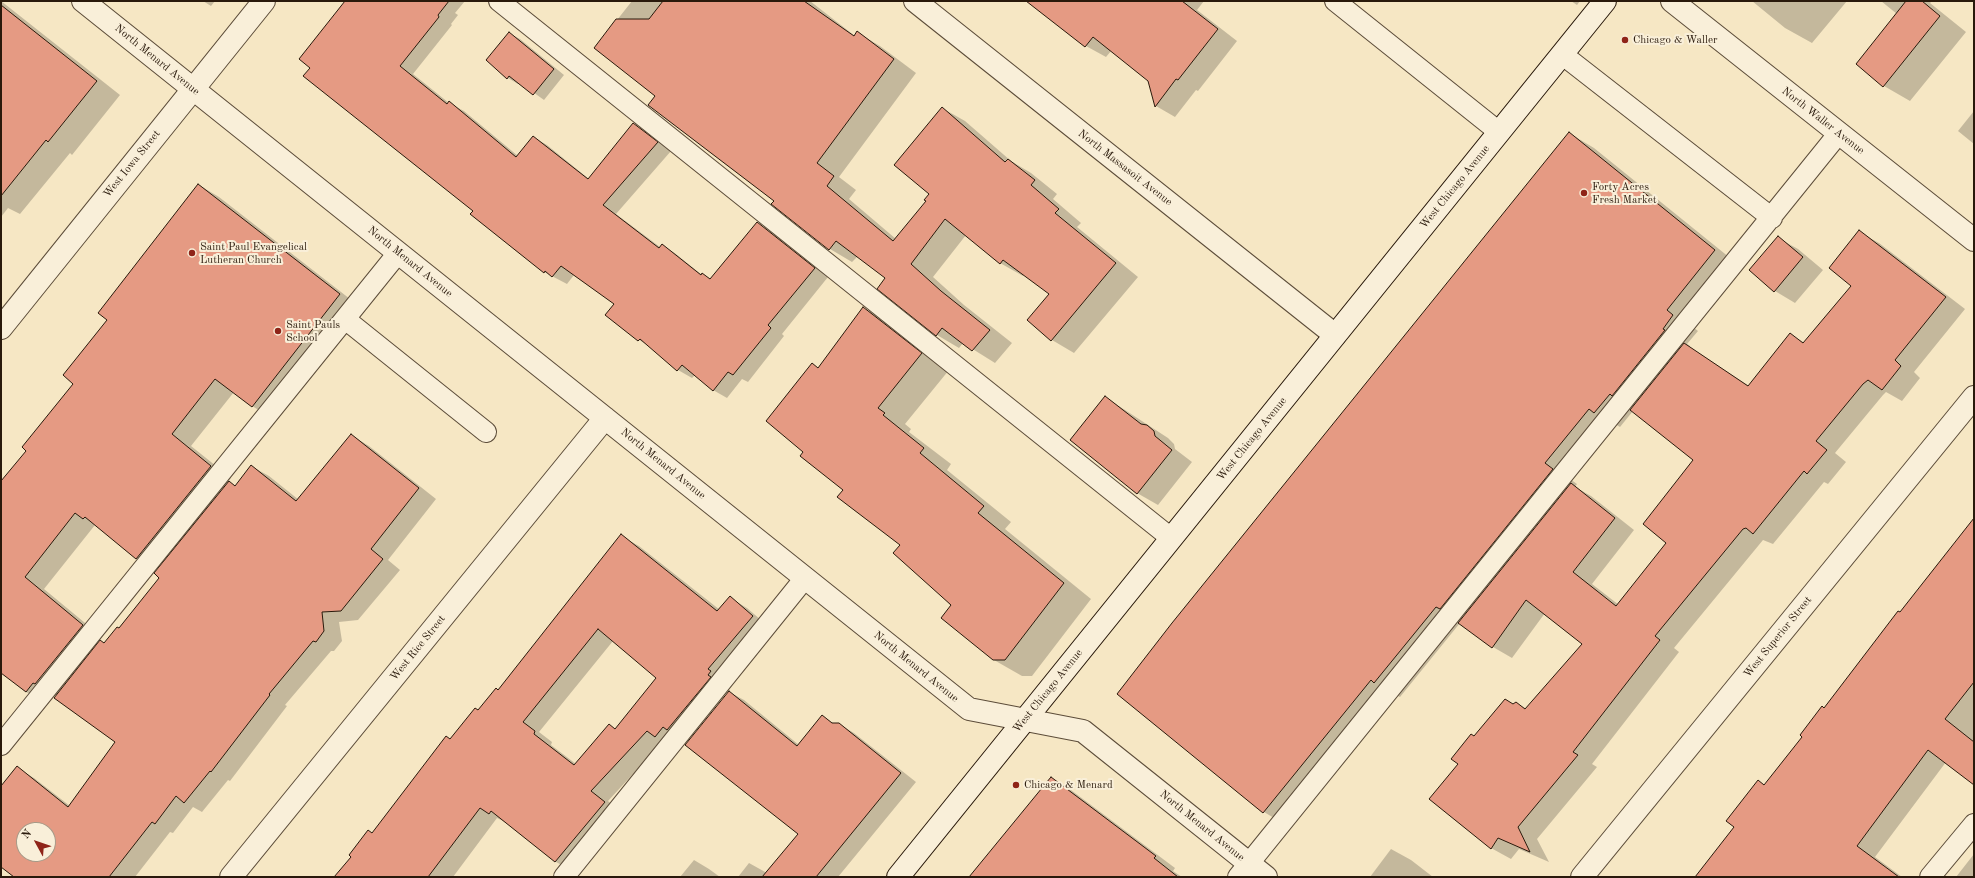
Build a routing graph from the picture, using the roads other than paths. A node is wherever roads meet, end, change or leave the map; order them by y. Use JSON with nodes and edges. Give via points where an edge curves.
{"nodes":[{"id":1,"x":83,"y":1,"type":"edge"},
{"id":2,"x":264,"y":1,"type":"edge"},
{"id":3,"x":499,"y":1,"type":"edge"},
{"id":4,"x":915,"y":1,"type":"edge"},
{"id":5,"x":1335,"y":1,"type":"edge"},
{"id":6,"x":1605,"y":1,"type":"edge"},
{"id":7,"x":1672,"y":1,"type":"edge"},
{"id":8,"x":1562,"y":55,"type":"junction"},
{"id":9,"x":193,"y":89,"type":"junction"},
{"id":10,"x":1499,"y":132,"type":"junction"},
{"id":11,"x":1840,"y":134,"type":"junction"},
{"id":12,"x":1772,"y":218,"type":"junction"},
{"id":13,"x":1974,"y":240,"type":"edge"},
{"id":14,"x":398,"y":253,"type":"junction"},
{"id":15,"x":345,"y":319,"type":"junction"},
{"id":16,"x":1,"y":328,"type":"edge"},
{"id":17,"x":1335,"y":335,"type":"junction"},
{"id":18,"x":1974,"y":397,"type":"edge"},
{"id":19,"x":605,"y":418,"type":"junction"},
{"id":20,"x":486,"y":432,"type":"dead end"},
{"id":21,"x":1171,"y":538,"type":"junction"},
{"id":22,"x":805,"y":578,"type":"junction"},
{"id":23,"x":1025,"y":720,"type":"junction"},
{"id":24,"x":1,"y":745,"type":"edge"},
{"id":25,"x":1974,"y":824,"type":"edge"},
{"id":26,"x":1243,"y":870,"type":"edge"},
{"id":27,"x":231,"y":877,"type":"edge"},
{"id":28,"x":564,"y":877,"type":"edge"},
{"id":29,"x":898,"y":877,"type":"edge"},
{"id":30,"x":1266,"y":877,"type":"edge"},
{"id":31,"x":1582,"y":877,"type":"edge"},
{"id":32,"x":1930,"y":877,"type":"edge"}],
"edges":[{"from":1,"to":9,"type":"street","name":"North Menard Avenue"},
{"from":2,"to":9,"type":"street","name":"West Iowa Street"},
{"from":3,"to":21,"type":"lane"},
{"from":4,"to":17,"type":"street","name":"North Massasoit Avenue"},
{"from":5,"to":10,"type":"lane"},
{"from":6,"to":8,"type":"street","name":"West Chicago Avenue"},
{"from":7,"to":11,"type":"street","name":"North Waller Avenue"},
{"from":8,"to":10,"type":"street","name":"West Chicago Avenue"},
{"from":8,"to":12,"type":"lane"},
{"from":9,"to":14,"type":"street","name":"North Menard Avenue"},
{"from":9,"to":16,"type":"street","name":"West Iowa Street"},
{"from":10,"to":17,"type":"street","name":"West Chicago Avenue"},
{"from":11,"to":12,"type":"lane"},
{"from":11,"to":13,"type":"street","name":"North Waller Avenue"},
{"from":12,"to":26,"type":"lane"},
{"from":14,"to":15,"type":"lane"},
{"from":14,"to":19,"type":"street","name":"North Menard Avenue"},
{"from":15,"to":20,"type":"lane"},
{"from":15,"to":24,"type":"lane"},
{"from":17,"to":21,"type":"street","name":"West Chicago Avenue"},
{"from":18,"to":31,"type":"street","name":"West Superior Street"},
{"from":19,"to":22,"type":"street","name":"North Menard Avenue"},
{"from":19,"to":27,"type":"street","name":"West Rice Street"},
{"from":21,"to":23,"type":"street","name":"West Chicago Avenue"},
{"from":22,"to":23,"type":"street","name":"North Menard Avenue","via":[[969,709]]},
{"from":22,"to":28,"type":"lane"},
{"from":23,"to":26,"type":"street","name":"North Menard Avenue","via":[[1083,731]]},
{"from":23,"to":29,"type":"street","name":"West Chicago Avenue"},
{"from":25,"to":32,"type":"lane"},
{"from":26,"to":30,"type":"street","name":"North Menard Avenue"}]}
